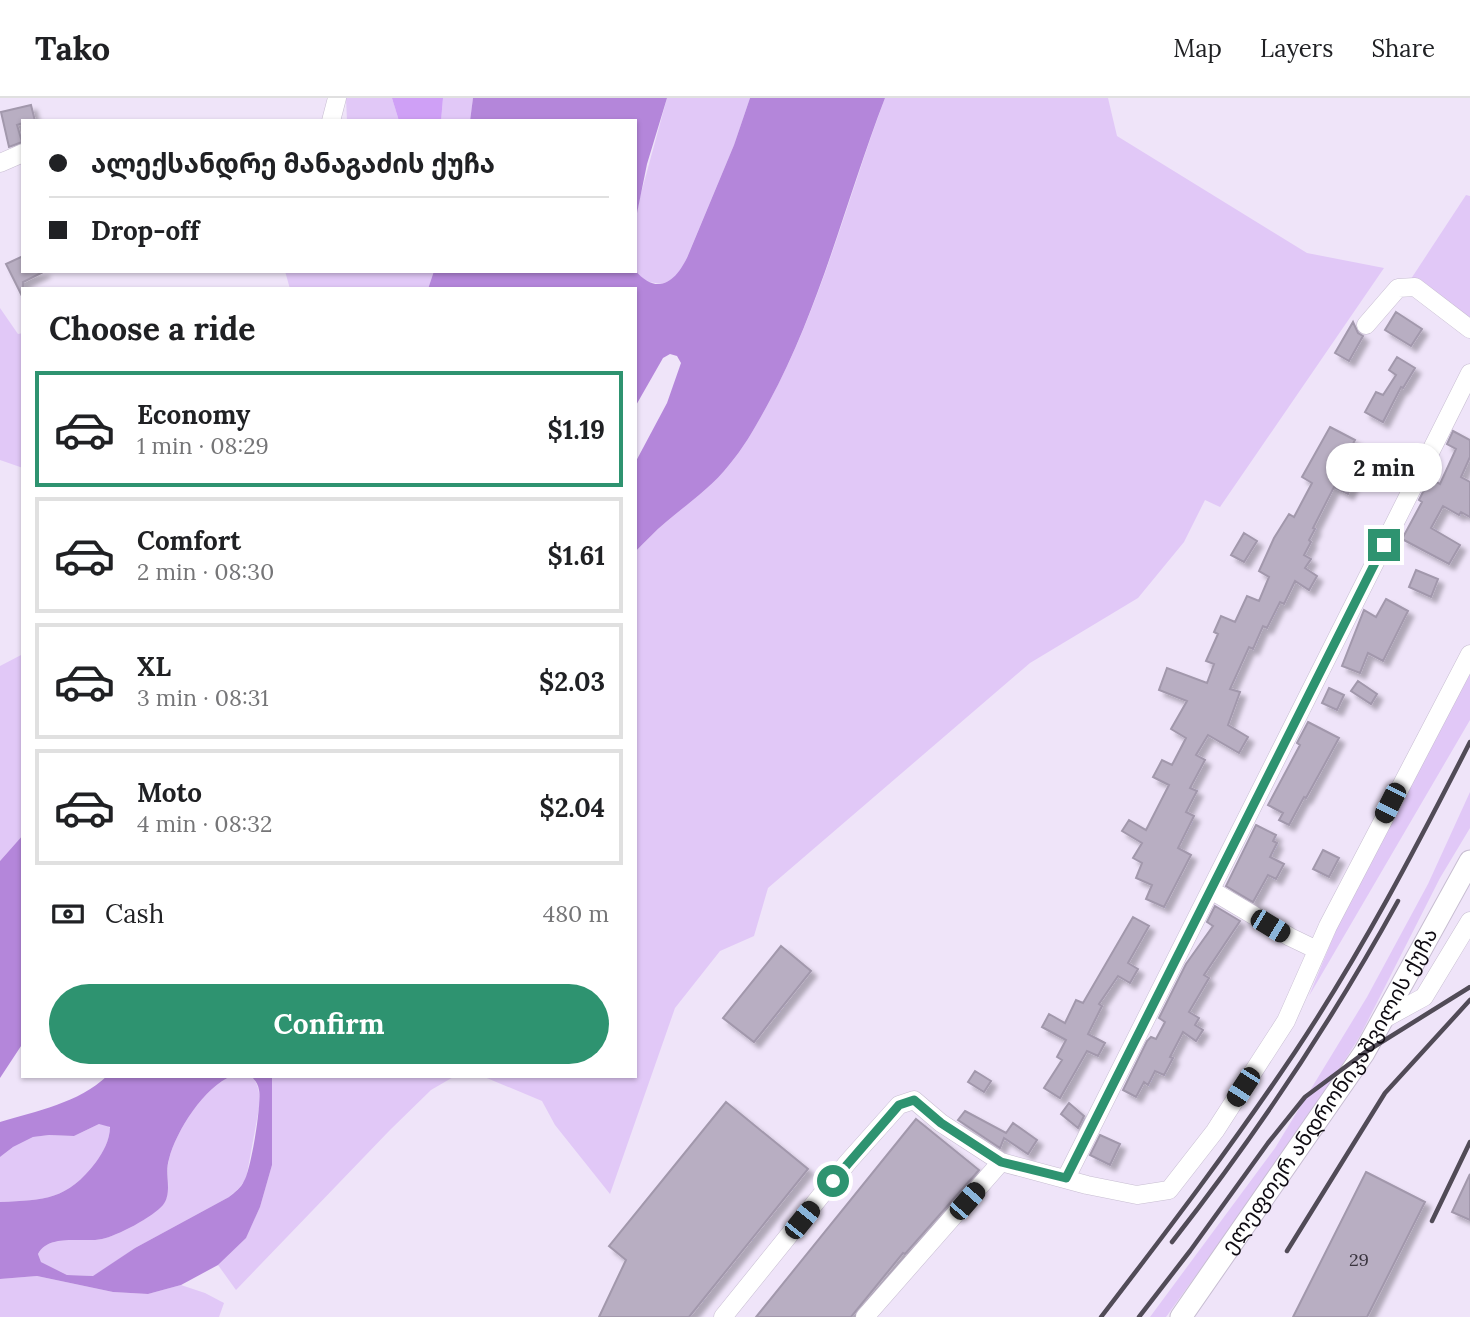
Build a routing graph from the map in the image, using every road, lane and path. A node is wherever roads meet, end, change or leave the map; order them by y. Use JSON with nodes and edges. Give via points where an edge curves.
{"nodes":[{"id":1,"x":337,"y":98,"type":"edge"},
{"id":2,"x":332,"y":119,"type":"edge"},
{"id":3,"x":21,"y":154,"type":"edge"},
{"id":4,"x":0,"y":163,"type":"edge"},
{"id":5,"x":1366,"y":326,"type":"dead end"},
{"id":6,"x":1470,"y":329,"type":"edge"},
{"id":7,"x":1470,"y":373,"type":"edge"},
{"id":8,"x":1470,"y":654,"type":"edge"},
{"id":9,"x":1470,"y":860,"type":"edge"},
{"id":10,"x":1211,"y":890,"type":"junction"},
{"id":11,"x":1470,"y":921,"type":"edge"},
{"id":12,"x":1317,"y":950,"type":"junction"},
{"id":13,"x":1382,"y":1020,"type":"junction"},
{"id":14,"x":1001,"y":1162,"type":"junction"},
{"id":15,"x":1066,"y":1178,"type":"junction"},
{"id":16,"x":723,"y":1317,"type":"edge"},
{"id":17,"x":865,"y":1317,"type":"edge"},
{"id":18,"x":1181,"y":1317,"type":"edge"}],
"edges":[{"from":1,"to":2,"type":"street"},
{"from":3,"to":4,"type":"street"},
{"from":5,"to":6,"type":"street","via":[[1398,288],[1415,287]]},
{"from":7,"to":10,"type":"street"},
{"from":8,"to":12,"type":"street"},
{"from":9,"to":13,"type":"main road","name":"ელეფთერ ანდრონიკაშვილის ქუჩა"},
{"from":10,"to":12,"type":"street"},
{"from":10,"to":15,"type":"street"},
{"from":11,"to":13,"type":"street","via":[[1424,997]]},
{"from":12,"to":15,"type":"street","via":[[1286,1021],[1215,1131],[1169,1190],[1137,1195]]},
{"from":13,"to":18,"type":"main road","name":"ელეფთერ ანდრონიკაშვილის ქუჩა","via":[[1364,1053]]},
{"from":14,"to":15,"type":"street"},
{"from":14,"to":16,"type":"street","via":[[914,1100],[899,1105]]},
{"from":14,"to":17,"type":"street"}]}
